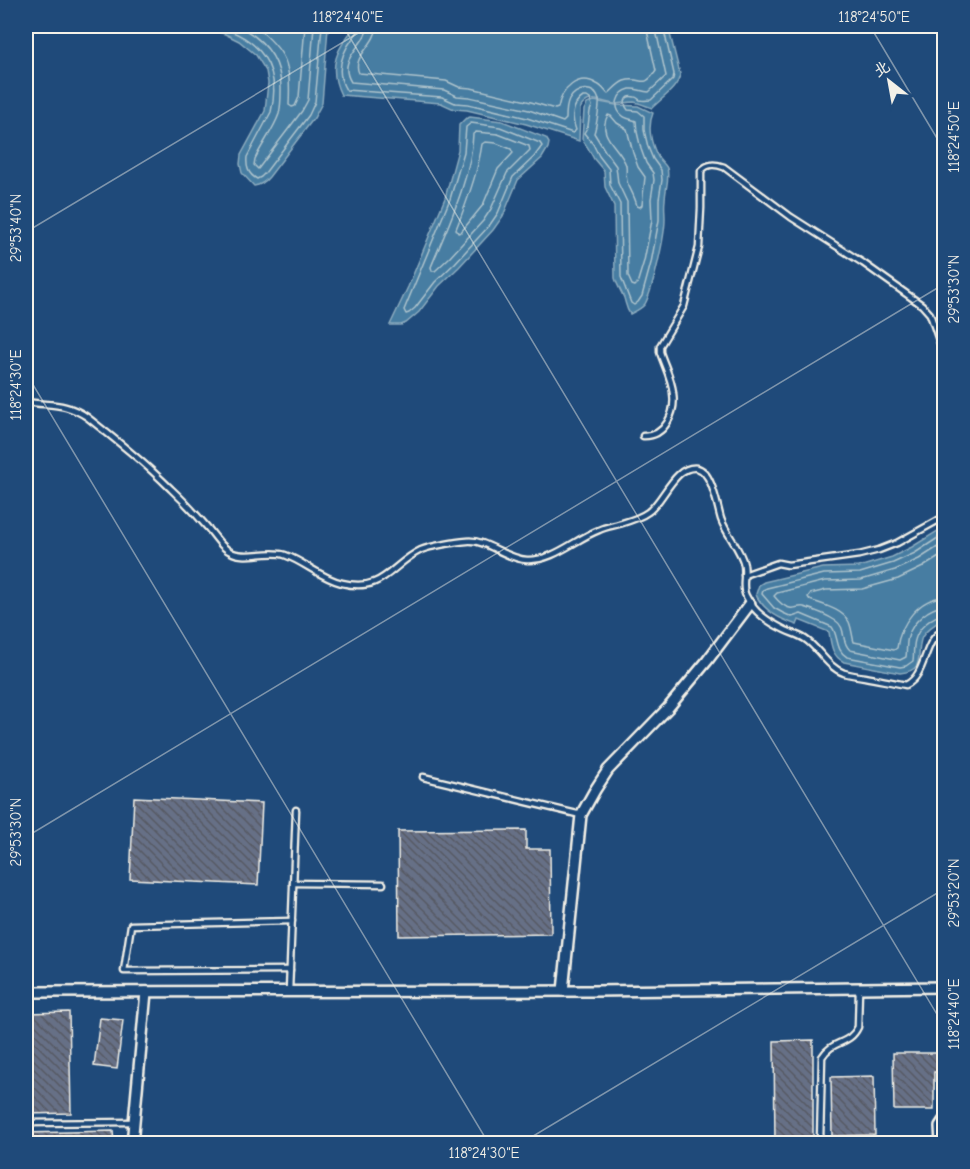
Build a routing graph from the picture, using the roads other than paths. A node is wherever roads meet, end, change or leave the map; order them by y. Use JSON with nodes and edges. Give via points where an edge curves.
{"nodes":[{"id":1,"x":945,"y":363,"type":"edge"},
{"id":2,"x":26,"y":402,"type":"edge"},
{"id":3,"x":643,"y":436,"type":"dead end"},
{"id":4,"x":945,"y":517,"type":"edge"},
{"id":5,"x":744,"y":575,"type":"junction"},
{"id":6,"x":750,"y":604,"type":"junction"},
{"id":7,"x":945,"y":630,"type":"edge"},
{"id":8,"x":423,"y":777,"type":"dead end"},
{"id":9,"x":296,"y":810,"type":"dead end"},
{"id":10,"x":581,"y":815,"type":"junction"},
{"id":11,"x":293,"y":883,"type":"junction"},
{"id":12,"x":383,"y":884,"type":"dead end"},
{"id":13,"x":292,"y":921,"type":"junction"},
{"id":14,"x":290,"y":970,"type":"junction"},
{"id":15,"x":945,"y":987,"type":"edge"},
{"id":16,"x":859,"y":988,"type":"junction"},
{"id":17,"x":289,"y":991,"type":"junction"},
{"id":18,"x":563,"y":991,"type":"junction"},
{"id":19,"x":26,"y":992,"type":"edge"},
{"id":20,"x":146,"y":992,"type":"junction"},
{"id":21,"x":945,"y":1120,"type":"edge"},
{"id":22,"x":134,"y":1122,"type":"junction"},
{"id":23,"x":26,"y":1123,"type":"edge"},
{"id":24,"x":820,"y":1141,"type":"dead end"},
{"id":25,"x":132,"y":1143,"type":"edge"},
{"id":26,"x":940,"y":1143,"type":"edge"}],
"edges":[{"from":1,"to":3,"type":"lane","via":[[930,314],[922,305],[790,217],[724,167],[709,165],[701,171],[700,240],[684,306],[660,346],[674,392],[672,413],[660,431]]},
{"from":2,"to":5,"type":"lane","via":[[64,406],[87,417],[153,471],[233,553],[284,555],[338,582],[376,582],[421,550],[466,541],[478,542],[520,560],[550,556],[598,530],[647,514],[680,474],[696,468],[705,472],[709,480],[722,523],[744,565]]},
{"from":4,"to":5,"type":"lane","via":[[879,550],[788,565],[778,563]]},
{"from":5,"to":6,"type":"lane","via":[[744,592]]},
{"from":6,"to":7,"type":"lane","via":[[759,615],[805,639],[842,672],[906,685],[918,675],[932,641]]},
{"from":6,"to":10,"type":"street","via":[[668,708],[608,770]]},
{"from":8,"to":10,"type":"lane"},
{"from":9,"to":11,"type":"lane"},
{"from":10,"to":18,"type":"street"},
{"from":11,"to":12,"type":"lane"},
{"from":11,"to":13,"type":"lane"},
{"from":13,"to":14,"type":"lane"},
{"from":13,"to":14,"type":"lane","via":[[131,925],[124,971]]},
{"from":14,"to":17,"type":"lane"},
{"from":15,"to":16,"type":"street"},
{"from":16,"to":18,"type":"street"},
{"from":16,"to":24,"type":"lane","via":[[856,1032],[831,1046],[822,1057]]},
{"from":17,"to":18,"type":"street"},
{"from":17,"to":20,"type":"street"},
{"from":19,"to":20,"type":"street"},
{"from":20,"to":22,"type":"street"},
{"from":21,"to":26,"type":"street","via":[[940,1126]]},
{"from":22,"to":23,"type":"lane"},
{"from":22,"to":25,"type":"street"}]}
